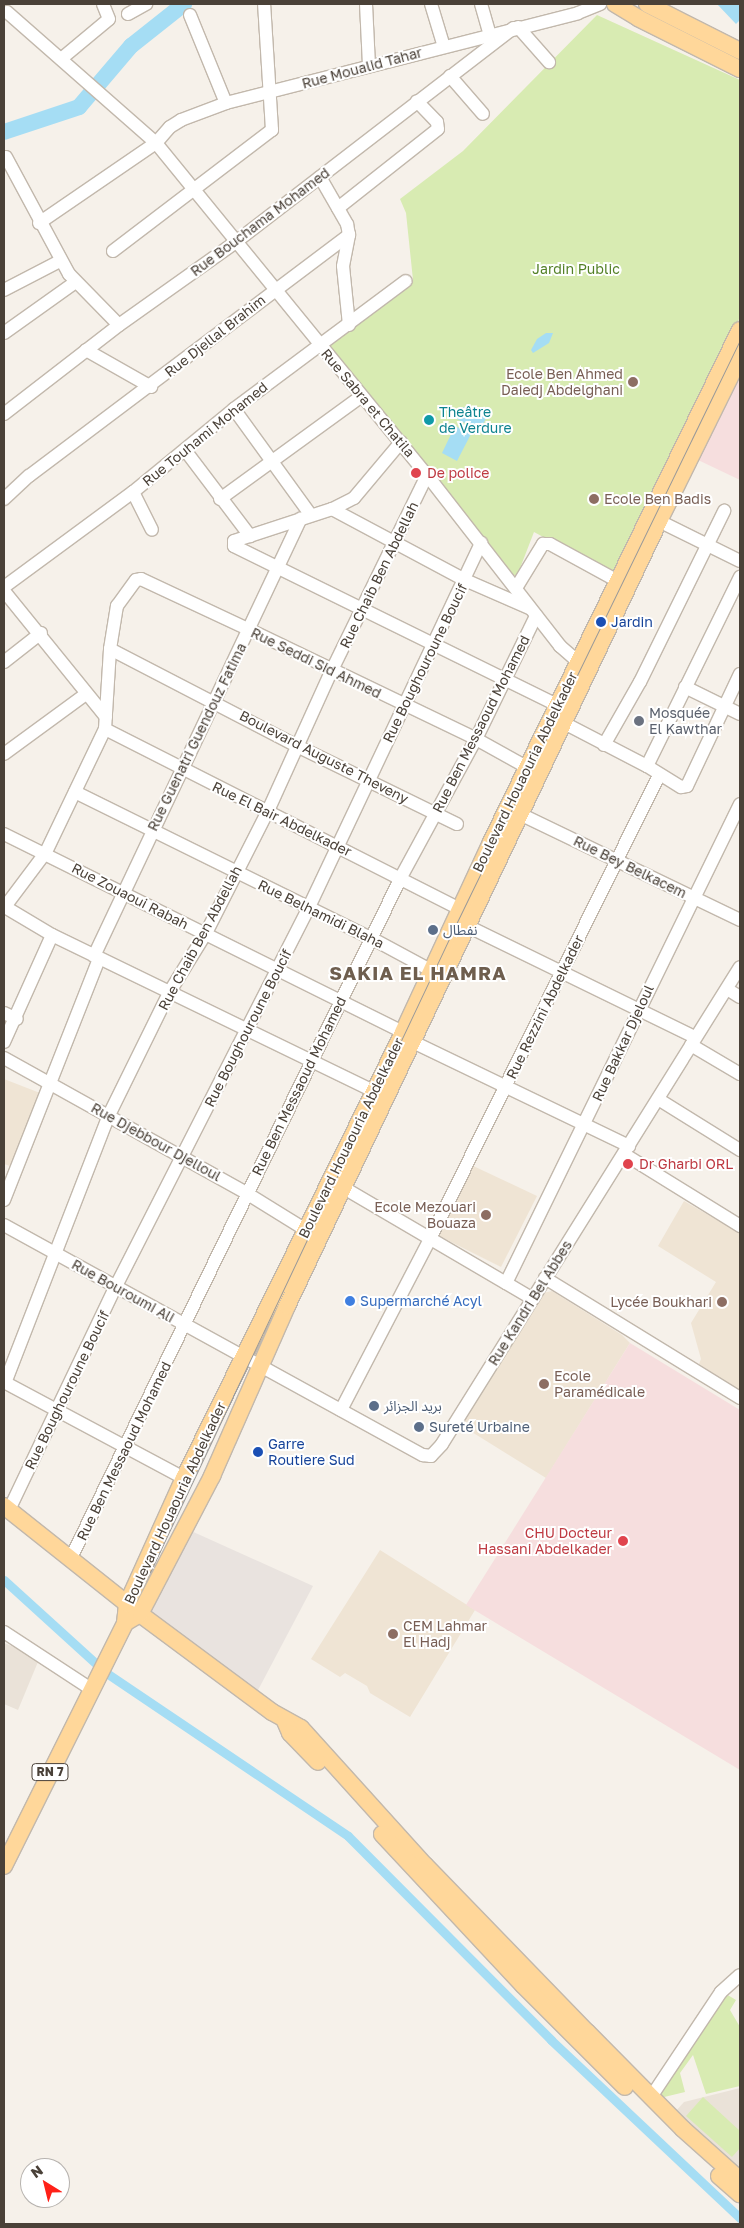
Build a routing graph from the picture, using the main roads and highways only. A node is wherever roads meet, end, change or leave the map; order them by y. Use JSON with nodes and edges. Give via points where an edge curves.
{"nodes":[{"id":1,"x":615,"y":4,"type":"edge"},
{"id":2,"x":647,"y":4,"type":"edge"},
{"id":3,"x":669,"y":22,"type":"junction"},
{"id":4,"x":713,"y":47,"type":"junction"},
{"id":5,"x":740,"y":51,"type":"edge"},
{"id":6,"x":740,"y":69,"type":"edge"},
{"id":7,"x":740,"y":330,"type":"edge"},
{"id":8,"x":740,"y":357,"type":"edge"},
{"id":9,"x":583,"y":667,"type":"junction"},
{"id":10,"x":463,"y":917,"type":"junction"},
{"id":11,"x":408,"y":1037,"type":"junction"},
{"id":12,"x":6,"y":1508,"type":"edge"},
{"id":13,"x":134,"y":1609,"type":"junction"},
{"id":14,"x":4,"y":1866,"type":"edge"},
{"id":15,"x":528,"y":1981,"type":"junction"},
{"id":16,"x":740,"y":2180,"type":"edge"},
{"id":17,"x":740,"y":2194,"type":"edge"}],
"edges":[{"from":1,"to":3,"type":"main road"},
{"from":2,"to":3,"type":"main road"},
{"from":3,"to":4,"type":"main road"},
{"from":4,"to":5,"type":"main road"},
{"from":4,"to":6,"type":"main road"},
{"from":7,"to":9,"type":"main road","name":"Boulevard Houaouria Abdelkader","number":"RN 7","via":[[618,581]]},
{"from":8,"to":9,"type":"main road","name":"Boulevard Houaouria Abdelkader","number":"RN 7"},
{"from":9,"to":10,"type":"main road","name":"Boulevard Houaouria Abdelkader","number":"RN 7","via":[[528,768]]},
{"from":9,"to":10,"type":"main road","name":"Boulevard Houaouria Abdelkader","number":"RN 7","via":[[564,723],[520,814]]},
{"from":10,"to":11,"type":"main road","name":"Boulevard Houaouria Abdelkader","number":"RN 7"},
{"from":10,"to":11,"type":"main road","name":"Boulevard Houaouria Abdelkader","number":"RN 7","via":[[432,971]]},
{"from":11,"to":13,"type":"main road","name":"Boulevard Houaouria Abdelkader","number":"RN 7","via":[[344,1188],[212,1476]]},
{"from":11,"to":13,"type":"main road","name":"Boulevard Houaouria Abdelkader","number":"RN 7","via":[[373,1091],[184,1478]]},
{"from":12,"to":13,"type":"main road"},
{"from":13,"to":14,"type":"main road","name":"Boulevard Houaouria Abdelkader","number":"RN 7","via":[[108,1652]]},
{"from":13,"to":15,"type":"main road","via":[[285,1721],[293,1736],[416,1874]]},
{"from":15,"to":16,"type":"main road"},
{"from":15,"to":17,"type":"main road","via":[[676,2137]]}]}
